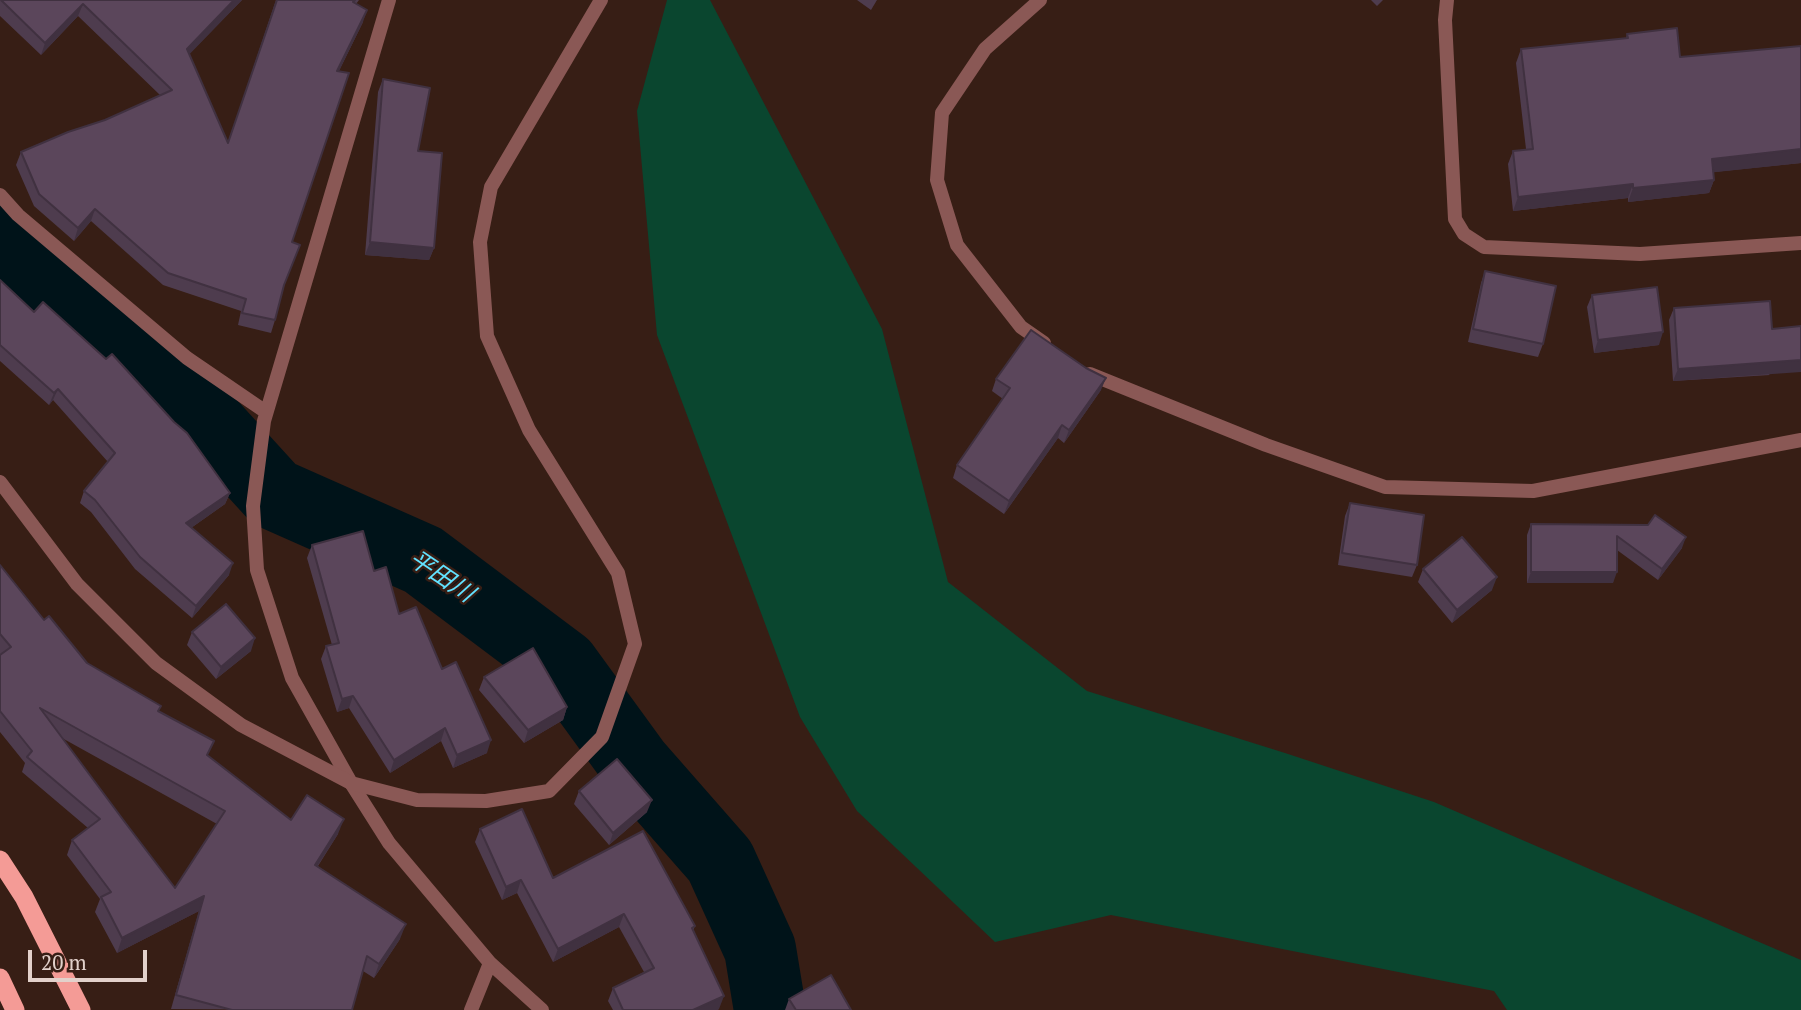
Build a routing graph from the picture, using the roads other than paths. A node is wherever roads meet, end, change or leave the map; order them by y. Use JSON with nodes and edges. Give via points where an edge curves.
{"nodes":[{"id":1,"x":389,"y":0,"type":"edge"},
{"id":2,"x":601,"y":0,"type":"edge"},
{"id":3,"x":1040,"y":0,"type":"edge"},
{"id":4,"x":1447,"y":0,"type":"edge"},
{"id":5,"x":0,"y":195,"type":"edge"},
{"id":6,"x":1801,"y":243,"type":"edge"},
{"id":7,"x":1054,"y":350,"type":"edge"},
{"id":8,"x":1076,"y":366,"type":"edge"},
{"id":9,"x":266,"y":412,"type":"junction"},
{"id":10,"x":1801,"y":440,"type":"edge"},
{"id":11,"x":0,"y":482,"type":"edge"},
{"id":12,"x":351,"y":783,"type":"junction"},
{"id":13,"x":0,"y":860,"type":"edge"},
{"id":14,"x":491,"y":963,"type":"junction"},
{"id":15,"x":0,"y":978,"type":"edge"},
{"id":16,"x":15,"y":1010,"type":"edge"},
{"id":17,"x":81,"y":1010,"type":"edge"},
{"id":18,"x":471,"y":1010,"type":"edge"},
{"id":19,"x":542,"y":1010,"type":"edge"}],
"edges":[{"from":1,"to":9,"type":"street"},
{"from":2,"to":12,"type":"street","via":[[491,187],[480,242],[487,335],[529,430],[618,573],[635,644],[602,737],[550,790],[486,801],[417,800]]},
{"from":3,"to":7,"type":"street","via":[[985,49],[943,113],[936,180],[957,245],[1021,327]]},
{"from":4,"to":6,"type":"street","via":[[1455,219],[1465,234],[1484,247],[1640,254]]},
{"from":5,"to":9,"type":"street","via":[[187,358]]},
{"from":8,"to":10,"type":"street","via":[[1266,445],[1385,487],[1533,491]]},
{"from":9,"to":12,"type":"street","via":[[253,506],[257,570],[292,678]]},
{"from":11,"to":12,"type":"street","via":[[77,584],[156,663],[241,724]]},
{"from":12,"to":14,"type":"street","via":[[389,843]]},
{"from":13,"to":17,"type":"highway","via":[[24,897]]},
{"from":14,"to":18,"type":"street"},
{"from":14,"to":19,"type":"street"},
{"from":15,"to":16,"type":"highway"}]}
